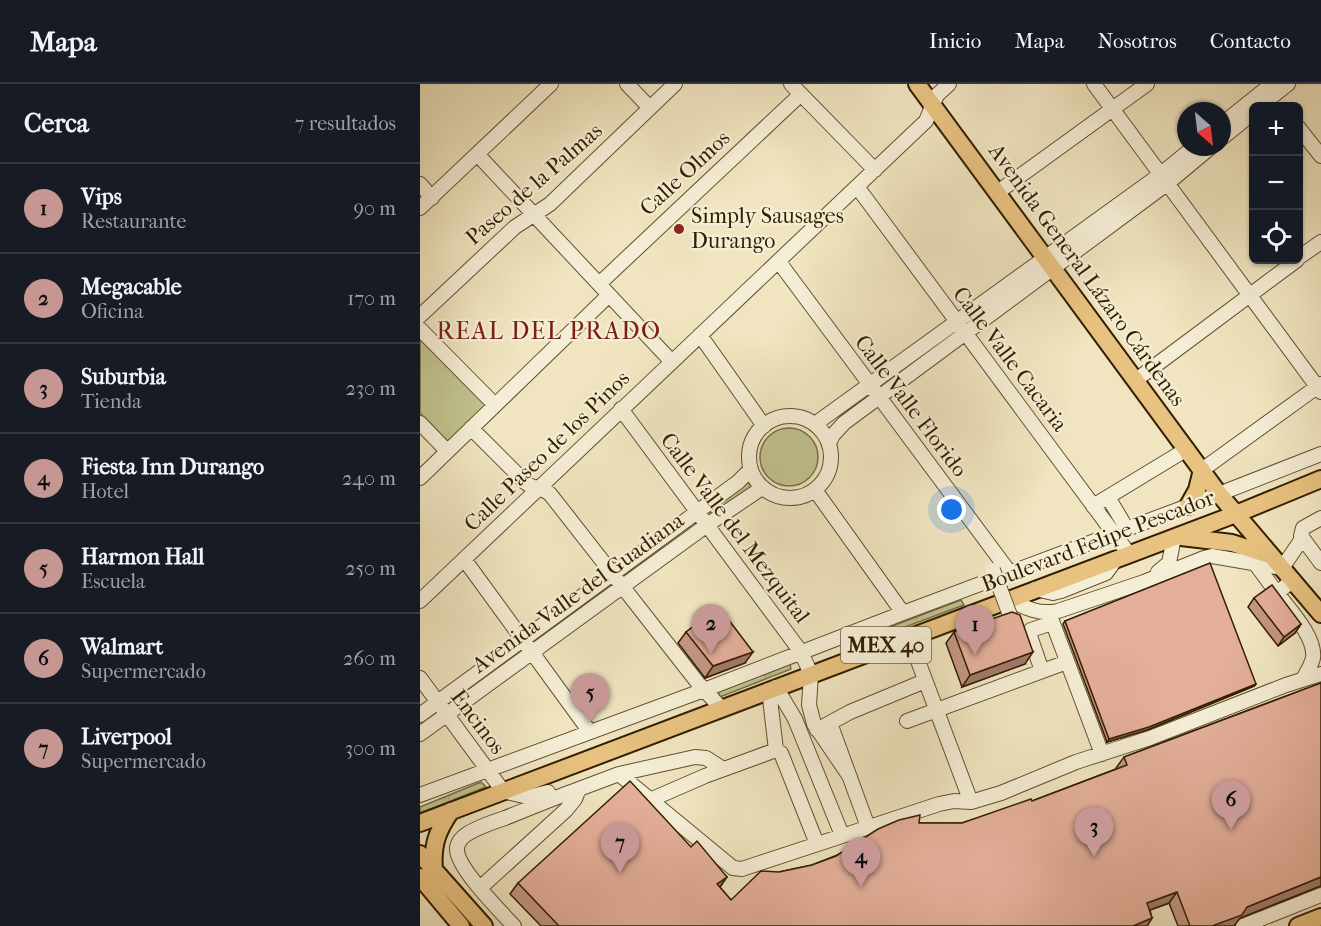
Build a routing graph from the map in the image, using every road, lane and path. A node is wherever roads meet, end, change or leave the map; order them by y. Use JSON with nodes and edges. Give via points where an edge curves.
{"nodes":[{"id":1,"x":551,"y":84,"type":"edge"},
{"id":2,"x":627,"y":84,"type":"edge"},
{"id":3,"x":675,"y":84,"type":"edge"},
{"id":4,"x":917,"y":84,"type":"edge"},
{"id":5,"x":949,"y":84,"type":"edge"},
{"id":6,"x":1094,"y":84,"type":"edge"},
{"id":7,"x":1147,"y":84,"type":"edge"},
{"id":8,"x":1288,"y":84,"type":"edge"},
{"id":9,"x":1270,"y":87,"type":"edge"},
{"id":10,"x":796,"y":89,"type":"edge"},
{"id":11,"x":1262,"y":102,"type":"edge"},
{"id":12,"x":1280,"y":102,"type":"edge"},
{"id":13,"x":933,"y":106,"type":"junction"},
{"id":14,"x":650,"y":108,"type":"junction"},
{"id":15,"x":1113,"y":110,"type":"junction"},
{"id":16,"x":1249,"y":116,"type":"edge"},
{"id":17,"x":1231,"y":117,"type":"edge"},
{"id":18,"x":1231,"y":131,"type":"edge"},
{"id":19,"x":1303,"y":132,"type":"edge"},
{"id":20,"x":478,"y":155,"type":"junction"},
{"id":21,"x":1185,"y":156,"type":"edge"},
{"id":22,"x":1197,"y":156,"type":"edge"},
{"id":23,"x":1321,"y":156,"type":"edge"},
{"id":24,"x":875,"y":170,"type":"junction"},
{"id":25,"x":1164,"y":178,"type":"junction"},
{"id":26,"x":420,"y":184,"type":"edge"},
{"id":27,"x":858,"y":188,"type":"junction"},
{"id":28,"x":998,"y":192,"type":"junction"},
{"id":29,"x":432,"y":198,"type":"junction"},
{"id":30,"x":420,"y":208,"type":"edge"},
{"id":31,"x":534,"y":214,"type":"junction"},
{"id":32,"x":1321,"y":242,"type":"edge"},
{"id":33,"x":1303,"y":255,"type":"edge"},
{"id":34,"x":778,"y":262,"type":"junction"},
{"id":35,"x":1048,"y":262,"type":"junction"},
{"id":36,"x":1291,"y":264,"type":"edge"},
{"id":37,"x":599,"y":284,"type":"junction"},
{"id":38,"x":609,"y":295,"type":"junction"},
{"id":39,"x":1249,"y":296,"type":"junction"},
{"id":40,"x":420,"y":316,"type":"edge"},
{"id":41,"x":960,"y":327,"type":"junction"},
{"id":42,"x":420,"y":329,"type":"edge"},
{"id":43,"x":700,"y":335,"type":"junction"},
{"id":44,"x":672,"y":362,"type":"junction"},
{"id":45,"x":1136,"y":380,"type":"junction"},
{"id":46,"x":869,"y":385,"type":"junction"},
{"id":47,"x":1320,"y":387,"type":"edge"},
{"id":48,"x":878,"y":398,"type":"junction"},
{"id":49,"x":495,"y":405,"type":"junction"},
{"id":50,"x":621,"y":409,"type":"junction"},
{"id":51,"x":420,"y":423,"type":"edge"},
{"id":52,"x":815,"y":424,"type":"junction"},
{"id":53,"x":765,"y":426,"type":"junction"},
{"id":54,"x":471,"y":428,"type":"junction"},
{"id":55,"x":829,"y":443,"type":"junction"},
{"id":56,"x":1187,"y":449,"type":"junction"},
{"id":57,"x":447,"y":451,"type":"junction"},
{"id":58,"x":1321,"y":454,"type":"edge"},
{"id":59,"x":750,"y":469,"type":"junction"},
{"id":60,"x":1202,"y":470,"type":"junction"},
{"id":61,"x":420,"y":478,"type":"edge"},
{"id":62,"x":1316,"y":484,"type":"edge"},
{"id":63,"x":540,"y":488,"type":"junction"},
{"id":64,"x":762,"y":488,"type":"junction"},
{"id":65,"x":815,"y":490,"type":"junction"},
{"id":66,"x":1220,"y":494,"type":"junction"},
{"id":67,"x":1108,"y":497,"type":"junction"},
{"id":68,"x":1093,"y":506,"type":"junction"},
{"id":69,"x":1188,"y":507,"type":"junction"},
{"id":70,"x":697,"y":512,"type":"junction"},
{"id":71,"x":1236,"y":514,"type":"junction"},
{"id":72,"x":1321,"y":518,"type":"edge"},
{"id":73,"x":707,"y":525,"type":"junction"},
{"id":74,"x":1121,"y":532,"type":"junction"},
{"id":75,"x":1174,"y":537,"type":"junction"},
{"id":76,"x":1302,"y":539,"type":"junction"},
{"id":77,"x":1123,"y":556,"type":"junction"},
{"id":78,"x":464,"y":559,"type":"junction"},
{"id":79,"x":1254,"y":562,"type":"junction"},
{"id":80,"x":1321,"y":564,"type":"edge"},
{"id":81,"x":1283,"y":568,"type":"junction"},
{"id":82,"x":993,"y":570,"type":"dead end"},
{"id":83,"x":1010,"y":573,"type":"junction"},
{"id":84,"x":613,"y":574,"type":"junction"},
{"id":85,"x":1144,"y":582,"type":"junction"},
{"id":86,"x":622,"y":586,"type":"junction"},
{"id":87,"x":1277,"y":593,"type":"junction"},
{"id":88,"x":1009,"y":599,"type":"junction"},
{"id":89,"x":420,"y":601,"type":"edge"},
{"id":90,"x":903,"y":613,"type":"junction"},
{"id":91,"x":1321,"y":614,"type":"edge"},
{"id":92,"x":1011,"y":618,"type":"edge"},
{"id":93,"x":1050,"y":618,"type":"junction"},
{"id":94,"x":909,"y":637,"type":"junction"},
{"id":95,"x":523,"y":639,"type":"junction"},
{"id":96,"x":532,"y":651,"type":"junction"},
{"id":97,"x":801,"y":652,"type":"junction"},
{"id":98,"x":1067,"y":662,"type":"junction"},
{"id":99,"x":1042,"y":672,"type":"junction"},
{"id":100,"x":811,"y":674,"type":"junction"},
{"id":101,"x":1321,"y":674,"type":"edge"},
{"id":102,"x":420,"y":678,"type":"edge"},
{"id":103,"x":1303,"y":679,"type":"junction"},
{"id":104,"x":925,"y":681,"type":"junction"},
{"id":105,"x":772,"y":688,"type":"junction"},
{"id":106,"x":704,"y":690,"type":"junction"},
{"id":107,"x":437,"y":703,"type":"junction"},
{"id":108,"x":721,"y":708,"type":"junction"},
{"id":109,"x":936,"y":710,"type":"junction"},
{"id":110,"x":420,"y":715,"type":"edge"},
{"id":111,"x":446,"y":715,"type":"junction"},
{"id":112,"x":908,"y":721,"type":"dead end"},
{"id":113,"x":830,"y":723,"type":"junction"},
{"id":114,"x":817,"y":730,"type":"junction"},
{"id":115,"x":590,"y":732,"type":"junction"},
{"id":116,"x":420,"y":734,"type":"edge"},
{"id":117,"x":779,"y":752,"type":"junction"},
{"id":118,"x":1101,"y":754,"type":"junction"},
{"id":119,"x":723,"y":769,"type":"junction"},
{"id":120,"x":487,"y":770,"type":"junction"},
{"id":121,"x":619,"y":774,"type":"junction"},
{"id":122,"x":850,"y":777,"type":"junction"},
{"id":123,"x":579,"y":789,"type":"junction"},
{"id":124,"x":503,"y":791,"type":"junction"},
{"id":125,"x":420,"y":795,"type":"edge"},
{"id":126,"x":650,"y":800,"type":"junction"},
{"id":127,"x":971,"y":802,"type":"junction"},
{"id":128,"x":452,"y":811,"type":"junction"},
{"id":129,"x":420,"y":823,"type":"edge"},
{"id":130,"x":868,"y":827,"type":"junction"},
{"id":131,"x":842,"y":836,"type":"junction"},
{"id":132,"x":818,"y":844,"type":"junction"},
{"id":133,"x":420,"y":854,"type":"edge"},
{"id":134,"x":427,"y":873,"type":"edge"},
{"id":135,"x":480,"y":888,"type":"junction"},
{"id":136,"x":1321,"y":895,"type":"edge"},
{"id":137,"x":1321,"y":917,"type":"edge"},
{"id":138,"x":472,"y":924,"type":"edge"},
{"id":139,"x":514,"y":926,"type":"edge"},
{"id":140,"x":1243,"y":926,"type":"edge"},
{"id":141,"x":1298,"y":926,"type":"edge"}],
"edges":[{"from":1,"to":20,"type":"street"},
{"from":2,"to":14,"type":"street"},
{"from":3,"to":14,"type":"street","name":"Paseo de la Palmas"},
{"from":4,"to":13,"type":"main road","name":"Avenida General Lázaro Cárdenas"},
{"from":5,"to":13,"type":"street","name":"Calle Paseo de los Pinos","via":[[940,90]]},
{"from":6,"to":15,"type":"street"},
{"from":7,"to":15,"type":"street"},
{"from":8,"to":9,"type":"street"},
{"from":9,"to":11,"type":"street"},
{"from":9,"to":12,"type":"street"},
{"from":9,"to":17,"type":"street"},
{"from":10,"to":24,"type":"street"},
{"from":10,"to":37,"type":"street","name":"Calle Olmos"},
{"from":13,"to":24,"type":"street","name":"Calle Paseo de los Pinos","via":[[926,122]]},
{"from":13,"to":28,"type":"main road","name":"Avenida General Lázaro Cárdenas"},
{"from":14,"to":31,"type":"street","name":"Paseo de la Palmas","via":[[550,204]]},
{"from":15,"to":25,"type":"street"},
{"from":15,"to":28,"type":"street"},
{"from":16,"to":18,"type":"street"},
{"from":19,"to":23,"type":"street"},
{"from":20,"to":29,"type":"street"},
{"from":20,"to":31,"type":"street"},
{"from":21,"to":25,"type":"street"},
{"from":22,"to":25,"type":"street"},
{"from":24,"to":27,"type":"street","name":"Calle Paseo de los Pinos"},
{"from":25,"to":35,"type":"street"},
{"from":25,"to":39,"type":"street"},
{"from":26,"to":29,"type":"street"},
{"from":27,"to":34,"type":"street","name":"Calle Paseo de los Pinos"},
{"from":27,"to":41,"type":"street","name":"Calle Valle Cacaria"},
{"from":28,"to":35,"type":"main road","name":"Avenida General Lázaro Cárdenas"},
{"from":29,"to":30,"type":"street"},
{"from":31,"to":37,"type":"street"},
{"from":31,"to":40,"type":"street","name":"Paseo de la Palmas","via":[[515,226]]},
{"from":32,"to":33,"type":"street"},
{"from":34,"to":43,"type":"street","name":"Calle Paseo de los Pinos"},
{"from":34,"to":46,"type":"street","name":"Calle Valle Florido"},
{"from":35,"to":41,"type":"street"},
{"from":35,"to":45,"type":"main road","name":"Avenida General Lázaro Cárdenas"},
{"from":36,"to":39,"type":"street"},
{"from":37,"to":38,"type":"street"},
{"from":38,"to":44,"type":"street"},
{"from":38,"to":49,"type":"street"},
{"from":39,"to":45,"type":"street"},
{"from":39,"to":47,"type":"street"},
{"from":41,"to":46,"type":"street"},
{"from":41,"to":48,"type":"street"},
{"from":41,"to":68,"type":"street","name":"Calle Valle Cacaria"},
{"from":42,"to":49,"type":"street"},
{"from":43,"to":44,"type":"street","name":"Calle Paseo de los Pinos"},
{"from":43,"to":53,"type":"street"},
{"from":44,"to":50,"type":"street","name":"Calle Paseo de los Pinos"},
{"from":45,"to":56,"type":"main road","name":"Avenida General Lázaro Cárdenas"},
{"from":46,"to":48,"type":"street","name":"Calle Valle Florido"},
{"from":46,"to":52,"type":"street"},
{"from":47,"to":60,"type":"street"},
{"from":48,"to":55,"type":"street","via":[[838,428]]},
{"from":48,"to":83,"type":"street","name":"Calle Valle Florido"},
{"from":49,"to":54,"type":"street"},
{"from":50,"to":63,"type":"street","name":"Calle Paseo de los Pinos"},
{"from":50,"to":70,"type":"street","name":"Calle Valle del Mezquital"},
{"from":51,"to":57,"type":"street"},
{"from":52,"to":53,"type":"street","via":[[784,417]]},
{"from":52,"to":55,"type":"street"},
{"from":53,"to":59,"type":"street","via":[[751,445]]},
{"from":54,"to":57,"type":"street"},
{"from":54,"to":63,"type":"street","via":[[526,483]]},
{"from":55,"to":65,"type":"street","via":[[830,469]]},
{"from":56,"to":60,"type":"main road","name":"Avenida General Lázaro Cárdenas"},
{"from":56,"to":67,"type":"street"},
{"from":57,"to":61,"type":"street"},
{"from":58,"to":66,"type":"street","name":"Boulevard Felipe Pescador"},
{"from":59,"to":64,"type":"street"},
{"from":59,"to":70,"type":"street","name":"Avenida Valle del Guadiana"},
{"from":60,"to":66,"type":"main road","name":"Avenida General Lázaro Cárdenas"},
{"from":60,"to":69,"type":"main road"},
{"from":62,"to":71,"type":"main road","name":"Boulevard Felipe Pescador","number":"MEX 40"},
{"from":63,"to":78,"type":"street","name":"Calle Paseo de los Pinos"},
{"from":63,"to":84,"type":"street","via":[[550,494]]},
{"from":64,"to":65,"type":"street","via":[[788,499]]},
{"from":64,"to":73,"type":"street","name":"Avenida Valle del Guadiana"},
{"from":65,"to":90,"type":"street"},
{"from":66,"to":69,"type":"street","name":"Boulevard Felipe Pescador"},
{"from":66,"to":71,"type":"main road","name":"Avenida General Lázaro Cárdenas"},
{"from":67,"to":68,"type":"street"},
{"from":67,"to":74,"type":"street"},
{"from":68,"to":74,"type":"street","name":"Calle Valle Cacaria"},
{"from":69,"to":74,"type":"street","name":"Boulevard Felipe Pescador"},
{"from":70,"to":73,"type":"street","name":"Calle Valle del Mezquital"},
{"from":70,"to":84,"type":"street","name":"Avenida Valle del Guadiana"},
{"from":71,"to":75,"type":"main road","name":"Boulevard Felipe Pescador","number":"MEX 40"},
{"from":71,"to":81,"type":"main road","name":"Avenida General Lázaro Cárdenas"},
{"from":72,"to":76,"type":"street","via":[[1303,528]]},
{"from":73,"to":86,"type":"street","name":"Avenida Valle del Guadiana"},
{"from":73,"to":97,"type":"street","name":"Calle Valle del Mezquital"},
{"from":74,"to":77,"type":"street","name":"Calle Valle Cacaria"},
{"from":74,"to":83,"type":"street","name":"Boulevard Felipe Pescador"},
{"from":75,"to":77,"type":"main road","name":"Boulevard Felipe Pescador","number":"MEX 40"},
{"from":75,"to":81,"type":"main road","via":[[1232,543]]},
{"from":75,"to":85,"type":"street","via":[[1169,563]]},
{"from":76,"to":80,"type":"street"},
{"from":76,"to":81,"type":"street"},
{"from":77,"to":88,"type":"main road","name":"Boulevard Felipe Pescador","number":"MEX 40"},
{"from":78,"to":89,"type":"street","name":"Calle Paseo de los Pinos"},
{"from":78,"to":95,"type":"street"},
{"from":79,"to":81,"type":"street"},
{"from":79,"to":85,"type":"street","via":[[1212,556]]},
{"from":79,"to":87,"type":"street"},
{"from":81,"to":87,"type":"street"},
{"from":81,"to":91,"type":"main road","name":"Avenida General Lázaro Cárdenas"},
{"from":82,"to":92,"type":"street","bridge":true},
{"from":83,"to":90,"type":"street","name":"Boulevard Felipe Pescador"},
{"from":84,"to":86,"type":"street"},
{"from":84,"to":95,"type":"street","name":"Avenida Valle del Guadiana"},
{"from":85,"to":93,"type":"street"},
{"from":86,"to":96,"type":"street","name":"Avenida Valle del Guadiana"},
{"from":86,"to":106,"type":"street"},
{"from":87,"to":103,"type":"street","via":[[1312,644],[1313,659]]},
{"from":88,"to":93,"type":"street"},
{"from":88,"to":94,"type":"main road","name":"Boulevard Felipe Pescador","number":"MEX 40"},
{"from":90,"to":97,"type":"street","name":"Boulevard Felipe Pescador"},
{"from":93,"to":98,"type":"street"},
{"from":93,"to":99,"type":"street","via":[[1029,633]]},
{"from":94,"to":100,"type":"main road","name":"Boulevard Felipe Pescador","number":"MEX 40"},
{"from":94,"to":104,"type":"street"},
{"from":95,"to":96,"type":"street"},
{"from":95,"to":107,"type":"street","name":"Avenida Valle del Guadiana"},
{"from":96,"to":111,"type":"street","name":"Avenida Valle del Guadiana"},
{"from":96,"to":115,"type":"street"},
{"from":97,"to":100,"type":"street","name":"Calle Valle del Mezquital"},
{"from":97,"to":106,"type":"street","name":"Boulevard Felipe Pescador"},
{"from":98,"to":99,"type":"street"},
{"from":98,"to":118,"type":"street"},
{"from":99,"to":109,"type":"street"},
{"from":100,"to":105,"type":"main road","name":"Boulevard Felipe Pescador","number":"MEX 40"},
{"from":100,"to":114,"type":"street","via":[[809,705]]},
{"from":101,"to":103,"type":"street"},
{"from":102,"to":107,"type":"street","name":"Encinos"},
{"from":103,"to":118,"type":"street"},
{"from":104,"to":109,"type":"street"},
{"from":104,"to":113,"type":"street"},
{"from":105,"to":108,"type":"main road","name":"Boulevard Felipe Pescador","number":"MEX 40"},
{"from":105,"to":117,"type":"street"},
{"from":105,"to":131,"type":"street","via":[[795,719]]},
{"from":106,"to":108,"type":"street"},
{"from":106,"to":115,"type":"street","name":"Boulevard Felipe Pescador"},
{"from":107,"to":110,"type":"street","name":"Avenida Valle del Guadiana"},
{"from":107,"to":111,"type":"street","name":"Encinos"},
{"from":108,"to":124,"type":"main road","name":"Boulevard Felipe Pescador","number":"MEX 40"},
{"from":109,"to":112,"type":"street"},
{"from":109,"to":127,"type":"street"},
{"from":111,"to":116,"type":"street","name":"Avenida Valle del Guadiana"},
{"from":111,"to":120,"type":"street","name":"Encinos"},
{"from":113,"to":114,"type":"street"},
{"from":113,"to":122,"type":"street"},
{"from":114,"to":122,"type":"street"},
{"from":115,"to":120,"type":"street","name":"Boulevard Felipe Pescador"},
{"from":117,"to":119,"type":"street"},
{"from":117,"to":132,"type":"street"},
{"from":118,"to":127,"type":"street"},
{"from":119,"to":121,"type":"street","via":[[706,758],[695,757]]},
{"from":119,"to":126,"type":"street"},
{"from":120,"to":124,"type":"street","name":"Encinos"},
{"from":120,"to":125,"type":"street","name":"Boulevard Felipe Pescador"},
{"from":121,"to":123,"type":"street"},
{"from":121,"to":126,"type":"street"},
{"from":122,"to":130,"type":"street"},
{"from":123,"to":124,"type":"street","via":[[568,784],[528,797]]},
{"from":123,"to":135,"type":"street","via":[[566,810]]},
{"from":123,"to":135,"type":"street","via":[[465,834],[457,847],[458,853]]},
{"from":124,"to":128,"type":"main road","name":"Boulevard Felipe Pescador","number":"MEX 40"},
{"from":126,"to":132,"type":"street","via":[[737,870]]},
{"from":127,"to":130,"type":"street","via":[[950,801]]},
{"from":128,"to":129,"type":"main road","name":"Boulevard Felipe Pescador","number":"MEX 40"},
{"from":128,"to":134,"type":"main road","via":[[436,837]]},
{"from":130,"to":131,"type":"street"},
{"from":131,"to":132,"type":"street"},
{"from":133,"to":134,"type":"main road"},
{"from":134,"to":138,"type":"main road"},
{"from":135,"to":139,"type":"street"},
{"from":136,"to":140,"type":"street"},
{"from":137,"to":141,"type":"main road"}]}
